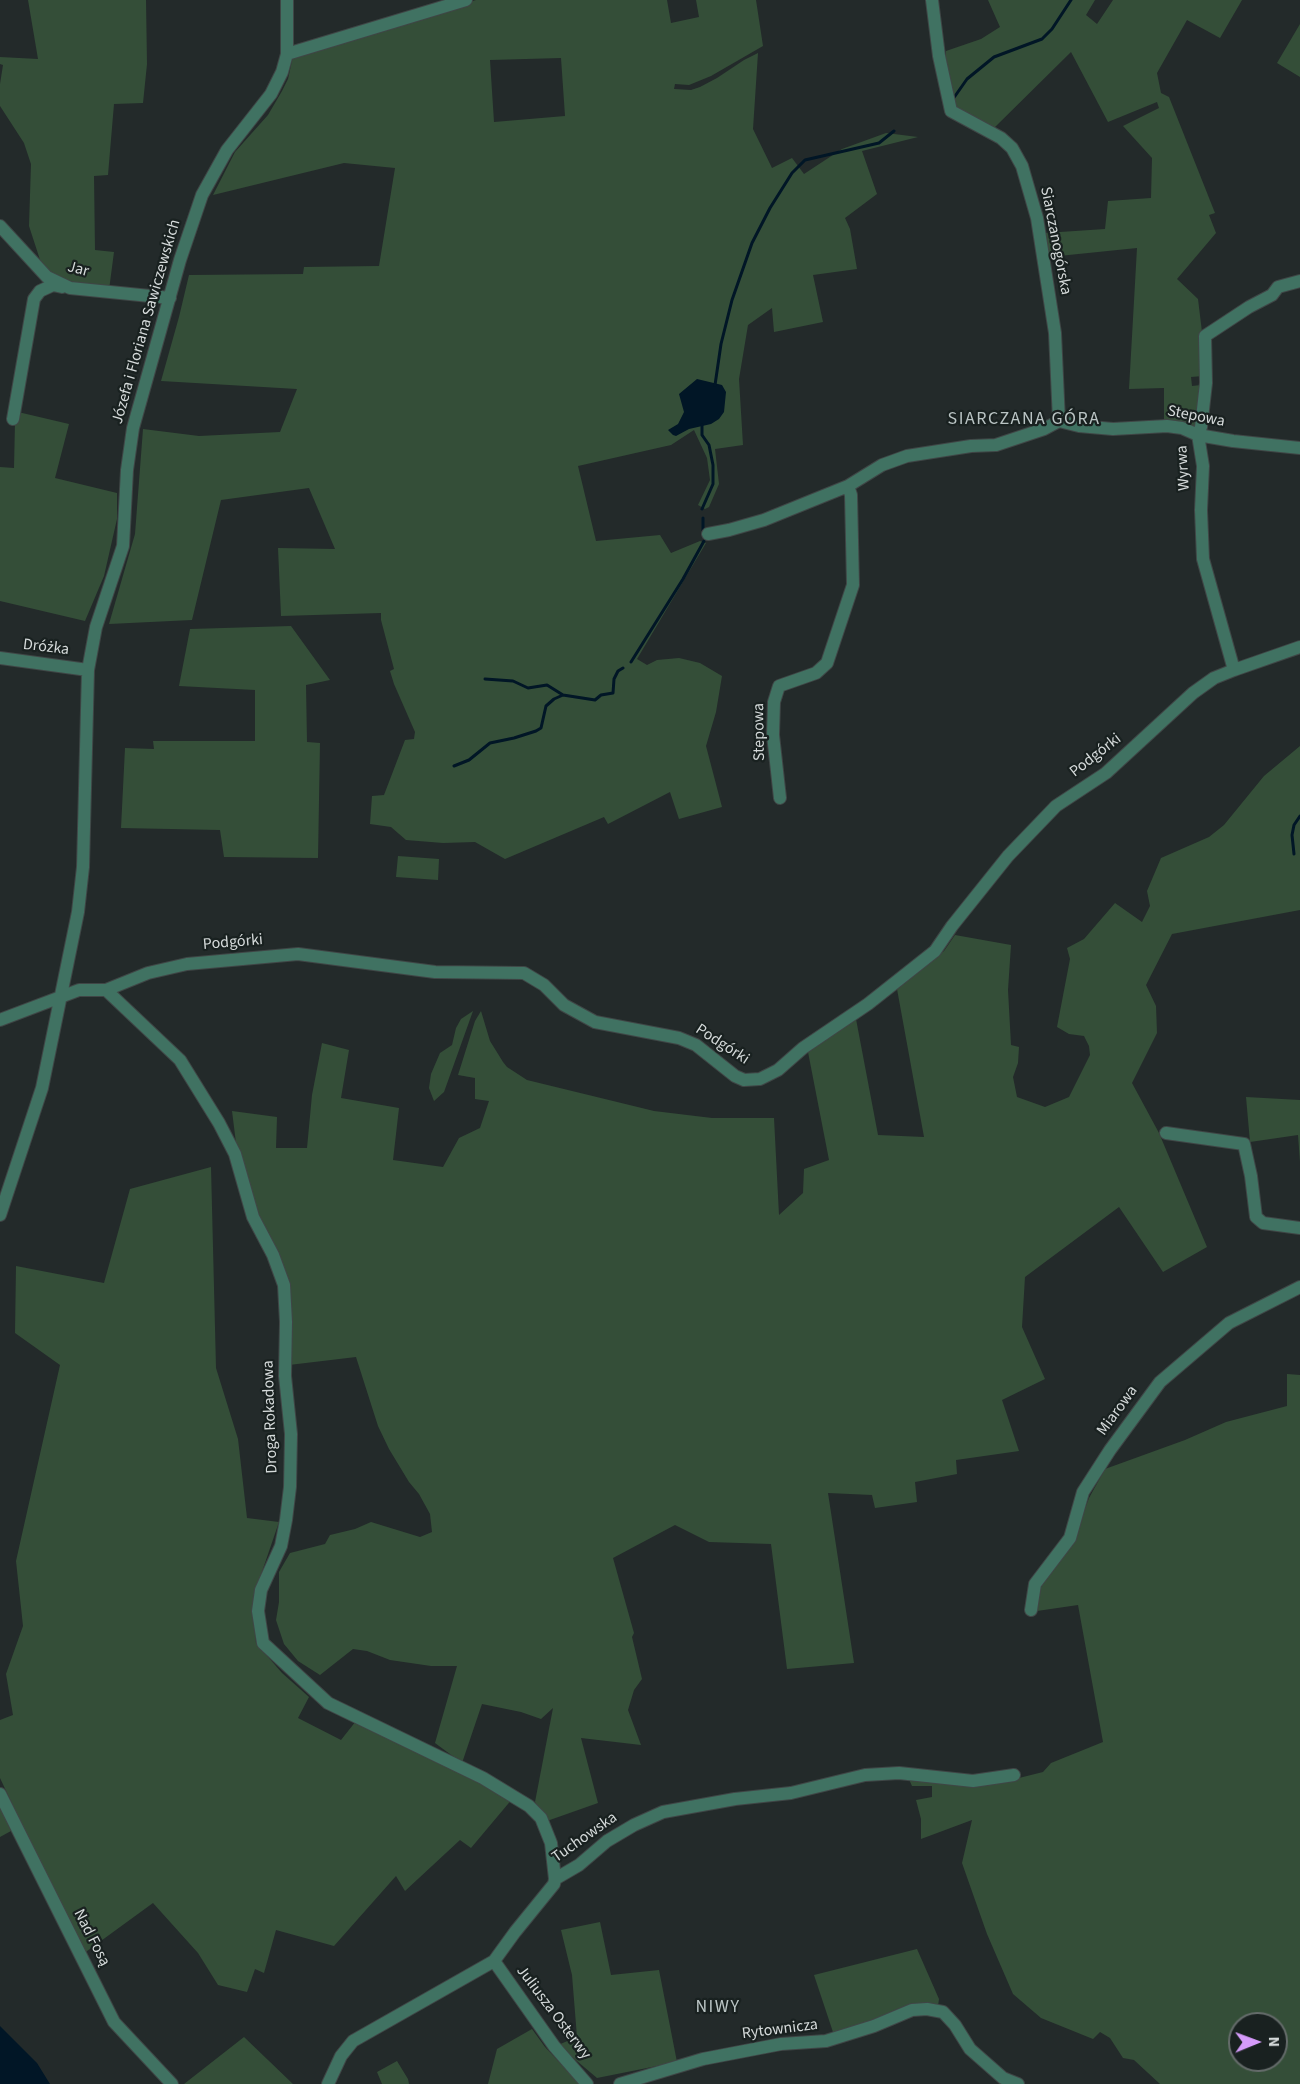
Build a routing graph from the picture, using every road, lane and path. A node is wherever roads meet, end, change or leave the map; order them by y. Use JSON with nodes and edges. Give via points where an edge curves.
{"nodes":[{"id":1,"x":287,"y":0,"type":"edge"},
{"id":2,"x":466,"y":0,"type":"edge"},
{"id":3,"x":932,"y":0,"type":"edge"},
{"id":4,"x":287,"y":54,"type":"junction"},
{"id":5,"x":0,"y":226,"type":"edge"},
{"id":6,"x":1300,"y":280,"type":"edge"},
{"id":7,"x":70,"y":288,"type":"junction"},
{"id":8,"x":170,"y":298,"type":"junction"},
{"id":9,"x":13,"y":419,"type":"dead end"},
{"id":10,"x":1059,"y":421,"type":"junction"},
{"id":11,"x":1198,"y":435,"type":"junction"},
{"id":12,"x":1300,"y":448,"type":"edge"},
{"id":13,"x":848,"y":486,"type":"junction"},
{"id":14,"x":708,"y":534,"type":"dead end"},
{"id":15,"x":1300,"y":647,"type":"edge"},
{"id":16,"x":0,"y":658,"type":"edge"},
{"id":17,"x":88,"y":670,"type":"junction"},
{"id":18,"x":1234,"y":670,"type":"junction"},
{"id":19,"x":780,"y":798,"type":"dead end"},
{"id":20,"x":106,"y":990,"type":"junction"},
{"id":21,"x":61,"y":996,"type":"junction"},
{"id":22,"x":0,"y":1020,"type":"edge"},
{"id":23,"x":1166,"y":1133,"type":"dead end"},
{"id":24,"x":0,"y":1215,"type":"edge"},
{"id":25,"x":1300,"y":1228,"type":"edge"},
{"id":26,"x":1300,"y":1287,"type":"edge"},
{"id":27,"x":1031,"y":1610,"type":"dead end"},
{"id":28,"x":1014,"y":1775,"type":"dead end"},
{"id":29,"x":0,"y":1794,"type":"edge"},
{"id":30,"x":555,"y":1879,"type":"junction"},
{"id":31,"x":495,"y":1961,"type":"junction"},
{"id":32,"x":172,"y":2084,"type":"edge"},
{"id":33,"x":328,"y":2084,"type":"edge"},
{"id":34,"x":587,"y":2084,"type":"edge"},
{"id":35,"x":620,"y":2084,"type":"edge"},
{"id":36,"x":1018,"y":2084,"type":"edge"}],
"edges":[{"from":1,"to":4,"type":"street","name":"Józefa i Floriana Sawiczewskich"},
{"from":2,"to":4,"type":"street"},
{"from":3,"to":10,"type":"street","name":"Siarczanogórska","via":[[951,111],[1001,138],[1022,166],[1037,218],[1055,333]]},
{"from":4,"to":8,"type":"street","name":"Józefa i Floriana Sawiczewskich","via":[[271,94],[227,150],[209,181],[193,218]]},
{"from":5,"to":7,"type":"street","name":"Jar","via":[[47,277]]},
{"from":6,"to":11,"type":"street","name":"Wyrwa","via":[[1278,287],[1272,295],[1205,336],[1206,383]]},
{"from":7,"to":8,"type":"street","name":"Jar"},
{"from":7,"to":9,"type":"street","via":[[53,285],[34,299]]},
{"from":8,"to":17,"type":"street","name":"Józefa i Floriana Sawiczewskich","via":[[133,428],[123,546],[96,627]]},
{"from":10,"to":11,"type":"street","name":"Stepowa","via":[[1113,429],[1167,426]]},
{"from":10,"to":13,"type":"street","via":[[996,445],[907,456],[882,465]]},
{"from":11,"to":12,"type":"street","name":"Stepowa"},
{"from":11,"to":18,"type":"street","name":"Wyrwa","via":[[1203,466],[1203,559]]},
{"from":13,"to":14,"type":"street","via":[[764,520]]},
{"from":13,"to":19,"type":"street","name":"Stepowa","via":[[853,585],[827,663],[816,674],[779,687],[774,702],[773,735]]},
{"from":15,"to":18,"type":"street","name":"Podgórki"},
{"from":16,"to":17,"type":"street","name":"Dróżka"},
{"from":17,"to":21,"type":"street","name":"Józefa i Floriana Sawiczewskich","via":[[83,867]]},
{"from":18,"to":20,"type":"street","name":"Podgórki","via":[[1193,693],[1106,772],[1056,806],[1008,856],[935,951],[778,1070],[760,1079],[735,1077],[696,1045],[679,1038],[595,1022],[564,1005],[544,985],[524,973],[435,972],[298,954],[187,964],[148,973]]},
{"from":20,"to":21,"type":"street","name":"Podgórki","via":[[79,990]]},
{"from":20,"to":30,"type":"street","name":"Droga Rokadowa","via":[[180,1060],[219,1123],[235,1154],[253,1216],[284,1285],[290,1487],[281,1546],[261,1590],[258,1611],[263,1643],[328,1702],[483,1778],[530,1806],[541,1818],[551,1843]]},
{"from":21,"to":22,"type":"street","name":"Podgórki"},
{"from":21,"to":24,"type":"street","name":"Józefa i Floriana Sawiczewskich","via":[[42,1088]]},
{"from":23,"to":25,"type":"street","via":[[1245,1144],[1256,1217],[1263,1223]]},
{"from":26,"to":27,"type":"street","name":"Miarowa","via":[[1229,1323],[1160,1382],[1083,1492],[1070,1538],[1035,1584]]},
{"from":28,"to":30,"type":"street","name":"Tuchowska","via":[[973,1781],[899,1773],[865,1775],[791,1792],[663,1812],[607,1841]]},
{"from":29,"to":32,"type":"street","name":"Nad Fosą","via":[[114,2022]]},
{"from":30,"to":31,"type":"street","name":"Tuchowska"},
{"from":31,"to":33,"type":"street","name":"Tuchowska","via":[[353,2041],[340,2056]]},
{"from":31,"to":34,"type":"street","name":"Juliusza Osterwy","via":[[554,2046]]},
{"from":35,"to":36,"type":"street","name":"Rytownicza","via":[[703,2059],[781,2044],[826,2041],[927,2008],[943,2012],[970,2049],[1003,2078]]}]}
